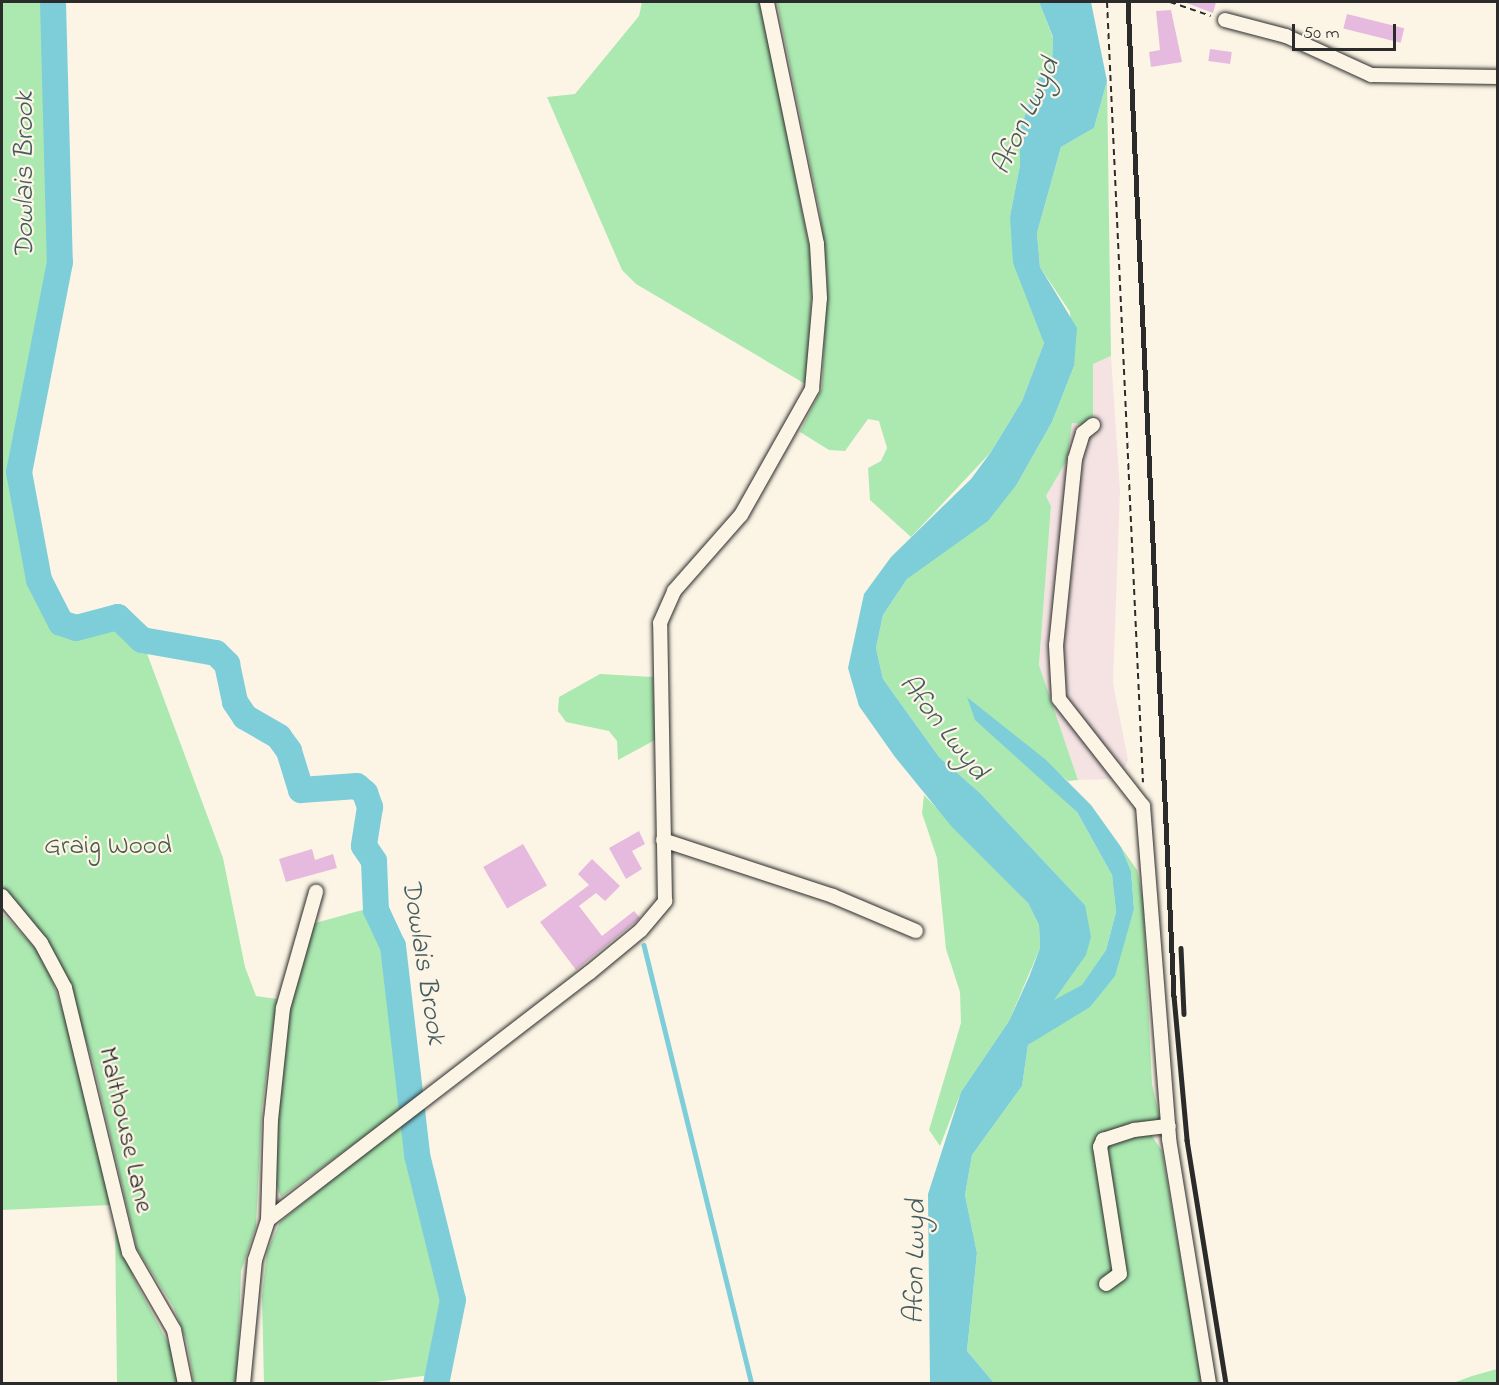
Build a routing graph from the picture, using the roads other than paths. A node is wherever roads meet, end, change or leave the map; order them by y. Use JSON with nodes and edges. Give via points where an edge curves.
{"nodes":[{"id":1,"x":767,"y":2,"type":"edge"},
{"id":2,"x":1226,"y":20,"type":"road end"},
{"id":3,"x":1497,"y":77,"type":"edge"},
{"id":4,"x":1093,"y":425,"type":"dead end"},
{"id":5,"x":663,"y":840,"type":"junction"},
{"id":6,"x":316,"y":892,"type":"dead end"},
{"id":7,"x":2,"y":896,"type":"edge"},
{"id":8,"x":916,"y":931,"type":"dead end"},
{"id":9,"x":1169,"y":1126,"type":"junction"},
{"id":10,"x":268,"y":1220,"type":"junction"},
{"id":11,"x":1106,"y":1284,"type":"dead end"},
{"id":12,"x":185,"y":1383,"type":"edge"},
{"id":13,"x":243,"y":1383,"type":"edge"},
{"id":14,"x":1209,"y":1383,"type":"edge"}],
"edges":[{"from":1,"to":5,"type":"street","via":[[817,244],[820,298],[812,389],[741,515],[666,605],[659,653]]},
{"from":2,"to":3,"type":"street","via":[[1286,36],[1371,75]]},
{"from":4,"to":9,"type":"street","via":[[1083,433],[1075,459],[1056,645],[1059,699],[1143,806]]},
{"from":5,"to":8,"type":"street","via":[[833,896]]},
{"from":5,"to":10,"type":"street","via":[[665,901],[657,914]]},
{"from":6,"to":10,"type":"street","via":[[283,1008],[271,1120]]},
{"from":7,"to":12,"type":"street","name":"Malthouse Lane","via":[[41,943],[64,988],[129,1252],[174,1330]]},
{"from":9,"to":11,"type":"street","via":[[1134,1130],[1103,1140],[1100,1147],[1120,1274]]},
{"from":9,"to":14,"type":"street"},
{"from":10,"to":13,"type":"street","via":[[255,1260]]}]}
